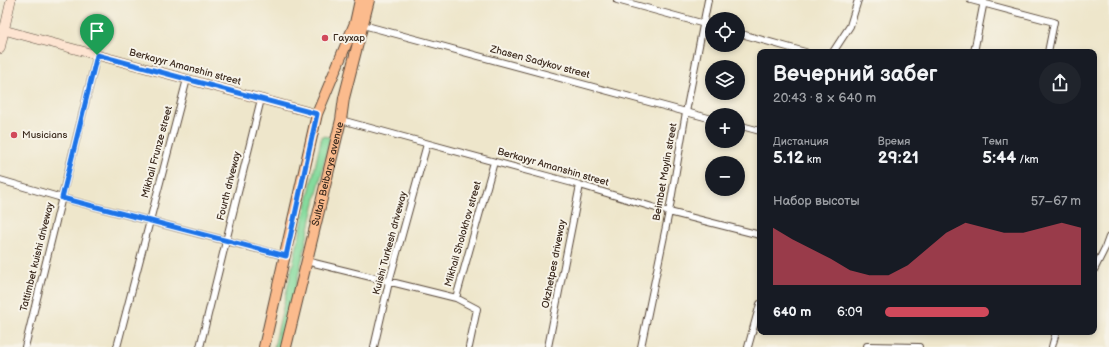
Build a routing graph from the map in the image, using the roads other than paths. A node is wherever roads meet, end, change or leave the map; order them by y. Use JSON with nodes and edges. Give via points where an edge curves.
{"nodes":[{"id":1,"x":11,"y":0,"type":"edge"},
{"id":2,"x":360,"y":0,"type":"edge"},
{"id":3,"x":369,"y":0,"type":"edge"},
{"id":4,"x":617,"y":0,"type":"edge"},
{"id":5,"x":708,"y":0,"type":"edge"},
{"id":6,"x":858,"y":0,"type":"edge"},
{"id":7,"x":971,"y":0,"type":"edge"},
{"id":8,"x":984,"y":2,"type":"edge"},
{"id":9,"x":704,"y":24,"type":"junction"},
{"id":10,"x":363,"y":25,"type":"junction"},
{"id":11,"x":2,"y":29,"type":"edge"},
{"id":12,"x":745,"y":35,"type":"edge"},
{"id":13,"x":0,"y":49,"type":"edge"},
{"id":14,"x":794,"y":49,"type":"edge"},
{"id":15,"x":835,"y":49,"type":"edge"},
{"id":16,"x":975,"y":49,"type":"edge"},
{"id":17,"x":1049,"y":49,"type":"edge"},
{"id":18,"x":97,"y":55,"type":"junction"},
{"id":19,"x":187,"y":79,"type":"junction"},
{"id":20,"x":326,"y":94,"type":"junction"},
{"id":21,"x":344,"y":98,"type":"junction"},
{"id":22,"x":261,"y":99,"type":"junction"},
{"id":23,"x":686,"y":112,"type":"junction"},
{"id":24,"x":317,"y":114,"type":"junction"},
{"id":25,"x":705,"y":117,"type":"edge"},
{"id":26,"x":341,"y":120,"type":"junction"},
{"id":27,"x":745,"y":127,"type":"edge"},
{"id":28,"x":757,"y":130,"type":"edge"},
{"id":29,"x":427,"y":144,"type":"junction"},
{"id":30,"x":494,"y":162,"type":"junction"},
{"id":31,"x":0,"y":180,"type":"edge"},
{"id":32,"x":580,"y":185,"type":"junction"},
{"id":33,"x":62,"y":198,"type":"junction"},
{"id":34,"x":669,"y":212,"type":"junction"},
{"id":35,"x":150,"y":221,"type":"junction"},
{"id":36,"x":757,"y":235,"type":"edge"},
{"id":37,"x":1109,"y":237,"type":"edge"},
{"id":38,"x":226,"y":240,"type":"junction"},
{"id":39,"x":286,"y":256,"type":"junction"},
{"id":40,"x":306,"y":261,"type":"junction"},
{"id":41,"x":1097,"y":264,"type":"edge"},
{"id":42,"x":390,"y":282,"type":"junction"},
{"id":43,"x":456,"y":298,"type":"junction"},
{"id":44,"x":757,"y":315,"type":"edge"},
{"id":45,"x":1055,"y":335,"type":"edge"},
{"id":46,"x":868,"y":345,"type":"edge"},
{"id":47,"x":25,"y":347,"type":"edge"},
{"id":48,"x":117,"y":347,"type":"edge"},
{"id":49,"x":200,"y":347,"type":"edge"},
{"id":50,"x":264,"y":347,"type":"edge"},
{"id":51,"x":286,"y":347,"type":"edge"},
{"id":52,"x":374,"y":347,"type":"edge"},
{"id":53,"x":469,"y":347,"type":"edge"},
{"id":54,"x":548,"y":347,"type":"edge"},
{"id":55,"x":641,"y":347,"type":"edge"},
{"id":56,"x":748,"y":347,"type":"edge"},
{"id":57,"x":919,"y":347,"type":"edge"},
{"id":58,"x":1052,"y":347,"type":"edge"}],
"edges":[{"from":1,"to":11,"type":"street"},
{"from":2,"to":20,"type":"main road","via":[[355,23]]},
{"from":3,"to":10,"type":"main road","name":"Sultan Beibarys avenue"},
{"from":4,"to":9,"type":"street"},
{"from":5,"to":9,"type":"street","name":"Beimbet Maylin street"},
{"from":6,"to":15,"type":"street","via":[[850,26]]},
{"from":7,"to":8,"type":"street"},
{"from":8,"to":16,"type":"street"},
{"from":8,"to":17,"type":"street","via":[[1054,22]]},
{"from":9,"to":23,"type":"street","name":"Beimbet Maylin street"},
{"from":10,"to":21,"type":"main road","name":"Sultan Beibarys avenue"},
{"from":10,"to":23,"type":"street","name":"Zhasen Sadykov street"},
{"from":11,"to":13,"type":"street"},
{"from":11,"to":18,"type":"street","name":"Berkayyr Amanshin street"},
{"from":12,"to":14,"type":"street"},
{"from":18,"to":19,"type":"street","name":"Berkayyr Amanshin street"},
{"from":18,"to":33,"type":"street","name":"Tattimbet kuishi driveway"},
{"from":19,"to":22,"type":"street","name":"Berkayyr Amanshin street"},
{"from":19,"to":35,"type":"street","name":"Mikhail Frunze street"},
{"from":20,"to":21,"type":"main road","via":[[340,94]]},
{"from":20,"to":24,"type":"main road"},
{"from":21,"to":26,"type":"main road","name":"Sultan Beibarys avenue"},
{"from":22,"to":24,"type":"street","name":"Berkayyr Amanshin street"},
{"from":22,"to":38,"type":"street","name":"Fourth driveway"},
{"from":23,"to":25,"type":"street","name":"Zhasen Sadykov street"},
{"from":23,"to":34,"type":"street","name":"Beimbet Maylin street"},
{"from":24,"to":39,"type":"main road"},
{"from":26,"to":29,"type":"street","name":"Berkayyr Amanshin street"},
{"from":26,"to":40,"type":"main road","name":"Sultan Beibarys avenue"},
{"from":27,"to":28,"type":"street"},
{"from":29,"to":30,"type":"street","name":"Berkayyr Amanshin street"},
{"from":29,"to":42,"type":"street","name":"Kuishi Turkesh driveway"},
{"from":30,"to":32,"type":"street","name":"Berkayyr Amanshin street"},
{"from":30,"to":43,"type":"street","name":"Mikhail Sholokhov street"},
{"from":31,"to":33,"type":"street"},
{"from":32,"to":34,"type":"street","name":"Berkayyr Amanshin street"},
{"from":32,"to":54,"type":"street","name":"Okzhetpes driveway"},
{"from":33,"to":35,"type":"street"},
{"from":33,"to":47,"type":"street","name":"Tattimbet kuishi driveway"},
{"from":34,"to":36,"type":"street","name":"Berkayyr Amanshin street"},
{"from":34,"to":55,"type":"street","name":"Beimbet Maylin street"},
{"from":35,"to":38,"type":"street"},
{"from":35,"to":48,"type":"street","name":"Mikhail Frunze street"},
{"from":37,"to":41,"type":"street"},
{"from":38,"to":39,"type":"street"},
{"from":38,"to":49,"type":"street","name":"Fourth driveway"},
{"from":39,"to":50,"type":"main road"},
{"from":40,"to":42,"type":"street"},
{"from":40,"to":51,"type":"main road","name":"Sultan Beibarys avenue"},
{"from":42,"to":43,"type":"street"},
{"from":42,"to":52,"type":"street","name":"Kuishi Turkesh driveway"},
{"from":43,"to":53,"type":"street","name":"Mikhail Sholokhov street","via":[[477,309]]},
{"from":44,"to":56,"type":"street"},
{"from":45,"to":58,"type":"street"},
{"from":46,"to":57,"type":"street"}]}
